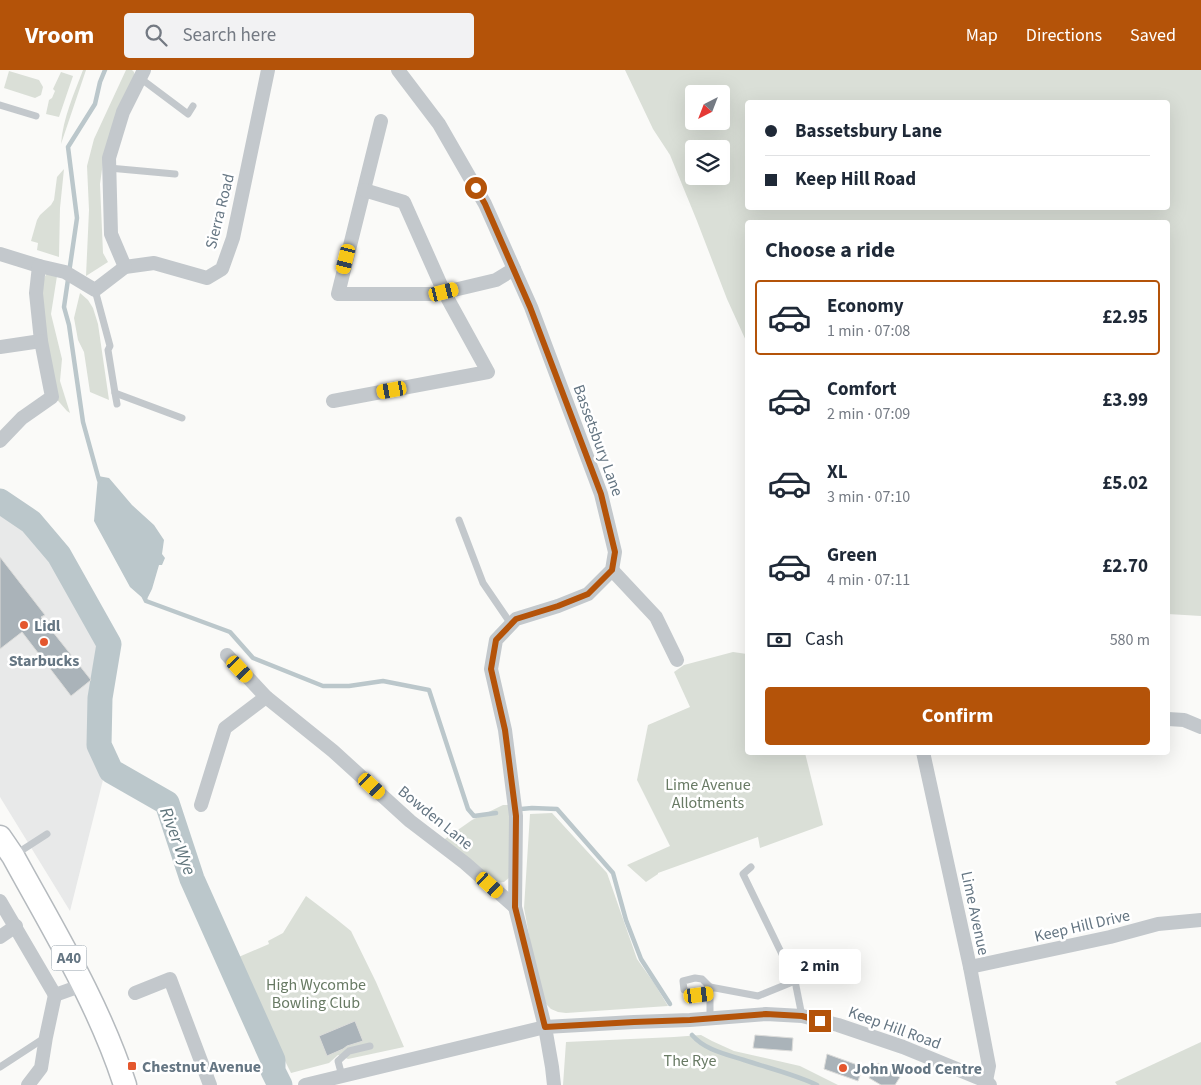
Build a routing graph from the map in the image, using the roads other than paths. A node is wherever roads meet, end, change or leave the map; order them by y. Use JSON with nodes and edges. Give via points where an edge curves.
{"nodes":[{"id":1,"x":268,"y":70,"type":"edge"},
{"id":2,"x":398,"y":70,"type":"edge"},
{"id":3,"x":142,"y":74,"type":"edge"},
{"id":4,"x":0,"y":105,"type":"edge"},
{"id":5,"x":193,"y":106,"type":"dead end"},
{"id":6,"x":36,"y":116,"type":"dead end"},
{"id":7,"x":381,"y":122,"type":"dead end"},
{"id":8,"x":109,"y":168,"type":"junction"},
{"id":9,"x":175,"y":174,"type":"dead end"},
{"id":10,"x":364,"y":190,"type":"junction"},
{"id":11,"x":0,"y":254,"type":"edge"},
{"id":12,"x":39,"y":266,"type":"junction"},
{"id":13,"x":125,"y":267,"type":"junction"},
{"id":14,"x":514,"y":269,"type":"junction"},
{"id":15,"x":89,"y":287,"type":"junction"},
{"id":16,"x":444,"y":292,"type":"junction"},
{"id":17,"x":42,"y":341,"type":"junction"},
{"id":18,"x":0,"y":347,"type":"edge"},
{"id":19,"x":115,"y":393,"type":"junction"},
{"id":20,"x":333,"y":400,"type":"dead end"},
{"id":21,"x":117,"y":404,"type":"dead end"},
{"id":22,"x":182,"y":418,"type":"dead end"},
{"id":23,"x":0,"y":441,"type":"edge"},
{"id":24,"x":459,"y":520,"type":"dead end"},
{"id":25,"x":612,"y":570,"type":"junction"},
{"id":26,"x":511,"y":624,"type":"junction"},
{"id":27,"x":227,"y":655,"type":"dead end"},
{"id":28,"x":677,"y":660,"type":"dead end"},
{"id":29,"x":266,"y":697,"type":"junction"},
{"id":30,"x":1170,"y":719,"type":"edge"},
{"id":31,"x":1201,"y":728,"type":"edge"},
{"id":32,"x":924,"y":755,"type":"edge"},
{"id":33,"x":201,"y":805,"type":"dead end"},
{"id":34,"x":47,"y":834,"type":"dead end"},
{"id":35,"x":0,"y":837,"type":"edge"},
{"id":36,"x":13,"y":856,"type":"junction"},
{"id":37,"x":751,"y":867,"type":"dead end"},
{"id":38,"x":0,"y":901,"type":"edge"},
{"id":39,"x":515,"y":907,"type":"junction"},
{"id":40,"x":1201,"y":920,"type":"edge"},
{"id":41,"x":16,"y":926,"type":"junction"},
{"id":42,"x":0,"y":937,"type":"edge"},
{"id":43,"x":970,"y":967,"type":"junction"},
{"id":44,"x":796,"y":981,"type":"junction"},
{"id":45,"x":83,"y":985,"type":"junction"},
{"id":46,"x":135,"y":993,"type":"dead end"},
{"id":47,"x":55,"y":995,"type":"junction"},
{"id":48,"x":802,"y":1016,"type":"junction"},
{"id":49,"x":710,"y":1018,"type":"junction"},
{"id":50,"x":545,"y":1027,"type":"junction"},
{"id":51,"x":46,"y":1037,"type":"junction"},
{"id":52,"x":370,"y":1046,"type":"dead end"},
{"id":53,"x":0,"y":1067,"type":"edge"},
{"id":54,"x":342,"y":1076,"type":"junction"},
{"id":55,"x":988,"y":1083,"type":"edge"},
{"id":56,"x":28,"y":1085,"type":"edge"},
{"id":57,"x":125,"y":1085,"type":"edge"},
{"id":58,"x":210,"y":1085,"type":"edge"},
{"id":59,"x":305,"y":1085,"type":"edge"},
{"id":60,"x":554,"y":1085,"type":"edge"}],
"edges":[{"from":1,"to":13,"type":"street","name":"Sierra Road","via":[[233,238],[222,269],[207,278],[154,263]]},
{"from":2,"to":14,"type":"street","name":"Bassetsbury Lane","via":[[439,124],[485,204]]},
{"from":3,"to":5,"type":"lane","via":[[188,114]]},
{"from":3,"to":8,"type":"street","via":[[123,112]]},
{"from":4,"to":6,"type":"lane"},
{"from":7,"to":10,"type":"street"},
{"from":8,"to":9,"type":"lane"},
{"from":8,"to":13,"type":"street","via":[[111,234]]},
{"from":10,"to":16,"type":"street","via":[[404,202]]},
{"from":10,"to":16,"type":"street","via":[[338,294]]},
{"from":11,"to":12,"type":"street"},
{"from":12,"to":15,"type":"street","via":[[65,272]]},
{"from":12,"to":17,"type":"street","via":[[36,293]]},
{"from":13,"to":15,"type":"street","name":"Sierra Road"},
{"from":14,"to":16,"type":"street","via":[[496,280]]},
{"from":14,"to":25,"type":"street","name":"Bassetsbury Lane","via":[[601,494],[615,552]]},
{"from":15,"to":19,"type":"lane","via":[[110,346]]},
{"from":16,"to":20,"type":"street","via":[[488,372]]},
{"from":17,"to":18,"type":"street"},
{"from":17,"to":23,"type":"street","via":[[52,397],[22,418]]},
{"from":19,"to":21,"type":"lane"},
{"from":19,"to":22,"type":"lane"},
{"from":24,"to":26,"type":"lane","via":[[483,583]]},
{"from":25,"to":26,"type":"street","via":[[588,594],[516,619]]},
{"from":25,"to":28,"type":"street","via":[[656,617]]},
{"from":26,"to":39,"type":"street","via":[[496,640],[491,669],[505,730],[516,816]]},
{"from":27,"to":29,"type":"street","name":"Bowden Lane"},
{"from":29,"to":33,"type":"street","via":[[225,728]]},
{"from":29,"to":39,"type":"street","name":"Bowden Lane"},
{"from":30,"to":31,"type":"street","via":[[1184,720]]},
{"from":32,"to":43,"type":"street","name":"Lime Avenue"},
{"from":34,"to":36,"type":"lane"},
{"from":35,"to":36,"type":"main road","number":"A40"},
{"from":36,"to":45,"type":"main road","number":"A40"},
{"from":37,"to":44,"type":"lane","via":[[743,874]]},
{"from":38,"to":41,"type":"street"},
{"from":39,"to":50,"type":"street"},
{"from":40,"to":43,"type":"street","name":"Keep Hill Drive","via":[[1158,924]]},
{"from":41,"to":42,"type":"street"},
{"from":41,"to":47,"type":"street"},
{"from":43,"to":55,"type":"street","name":"Lime Avenue","via":[[989,1066]]},
{"from":44,"to":48,"type":"lane"},
{"from":44,"to":49,"type":"lane","via":[[758,996],[710,991]]},
{"from":45,"to":47,"type":"street"},
{"from":45,"to":57,"type":"main road","number":"A40","via":[[117,1059]]},
{"from":46,"to":58,"type":"street","via":[[170,979]]},
{"from":47,"to":51,"type":"street"},
{"from":48,"to":49,"type":"street","name":"Keep Hill Road","via":[[766,1014]]},
{"from":48,"to":55,"type":"street","name":"Keep Hill Road","via":[[903,1047]]},
{"from":49,"to":50,"type":"street","name":"Keep Hill Road"},
{"from":50,"to":54,"type":"street"},
{"from":50,"to":60,"type":"street"},
{"from":51,"to":53,"type":"lane"},
{"from":51,"to":56,"type":"street","via":[[41,1068]]},
{"from":52,"to":54,"type":"lane","via":[[349,1051],[338,1061]]},
{"from":54,"to":59,"type":"street"}]}
